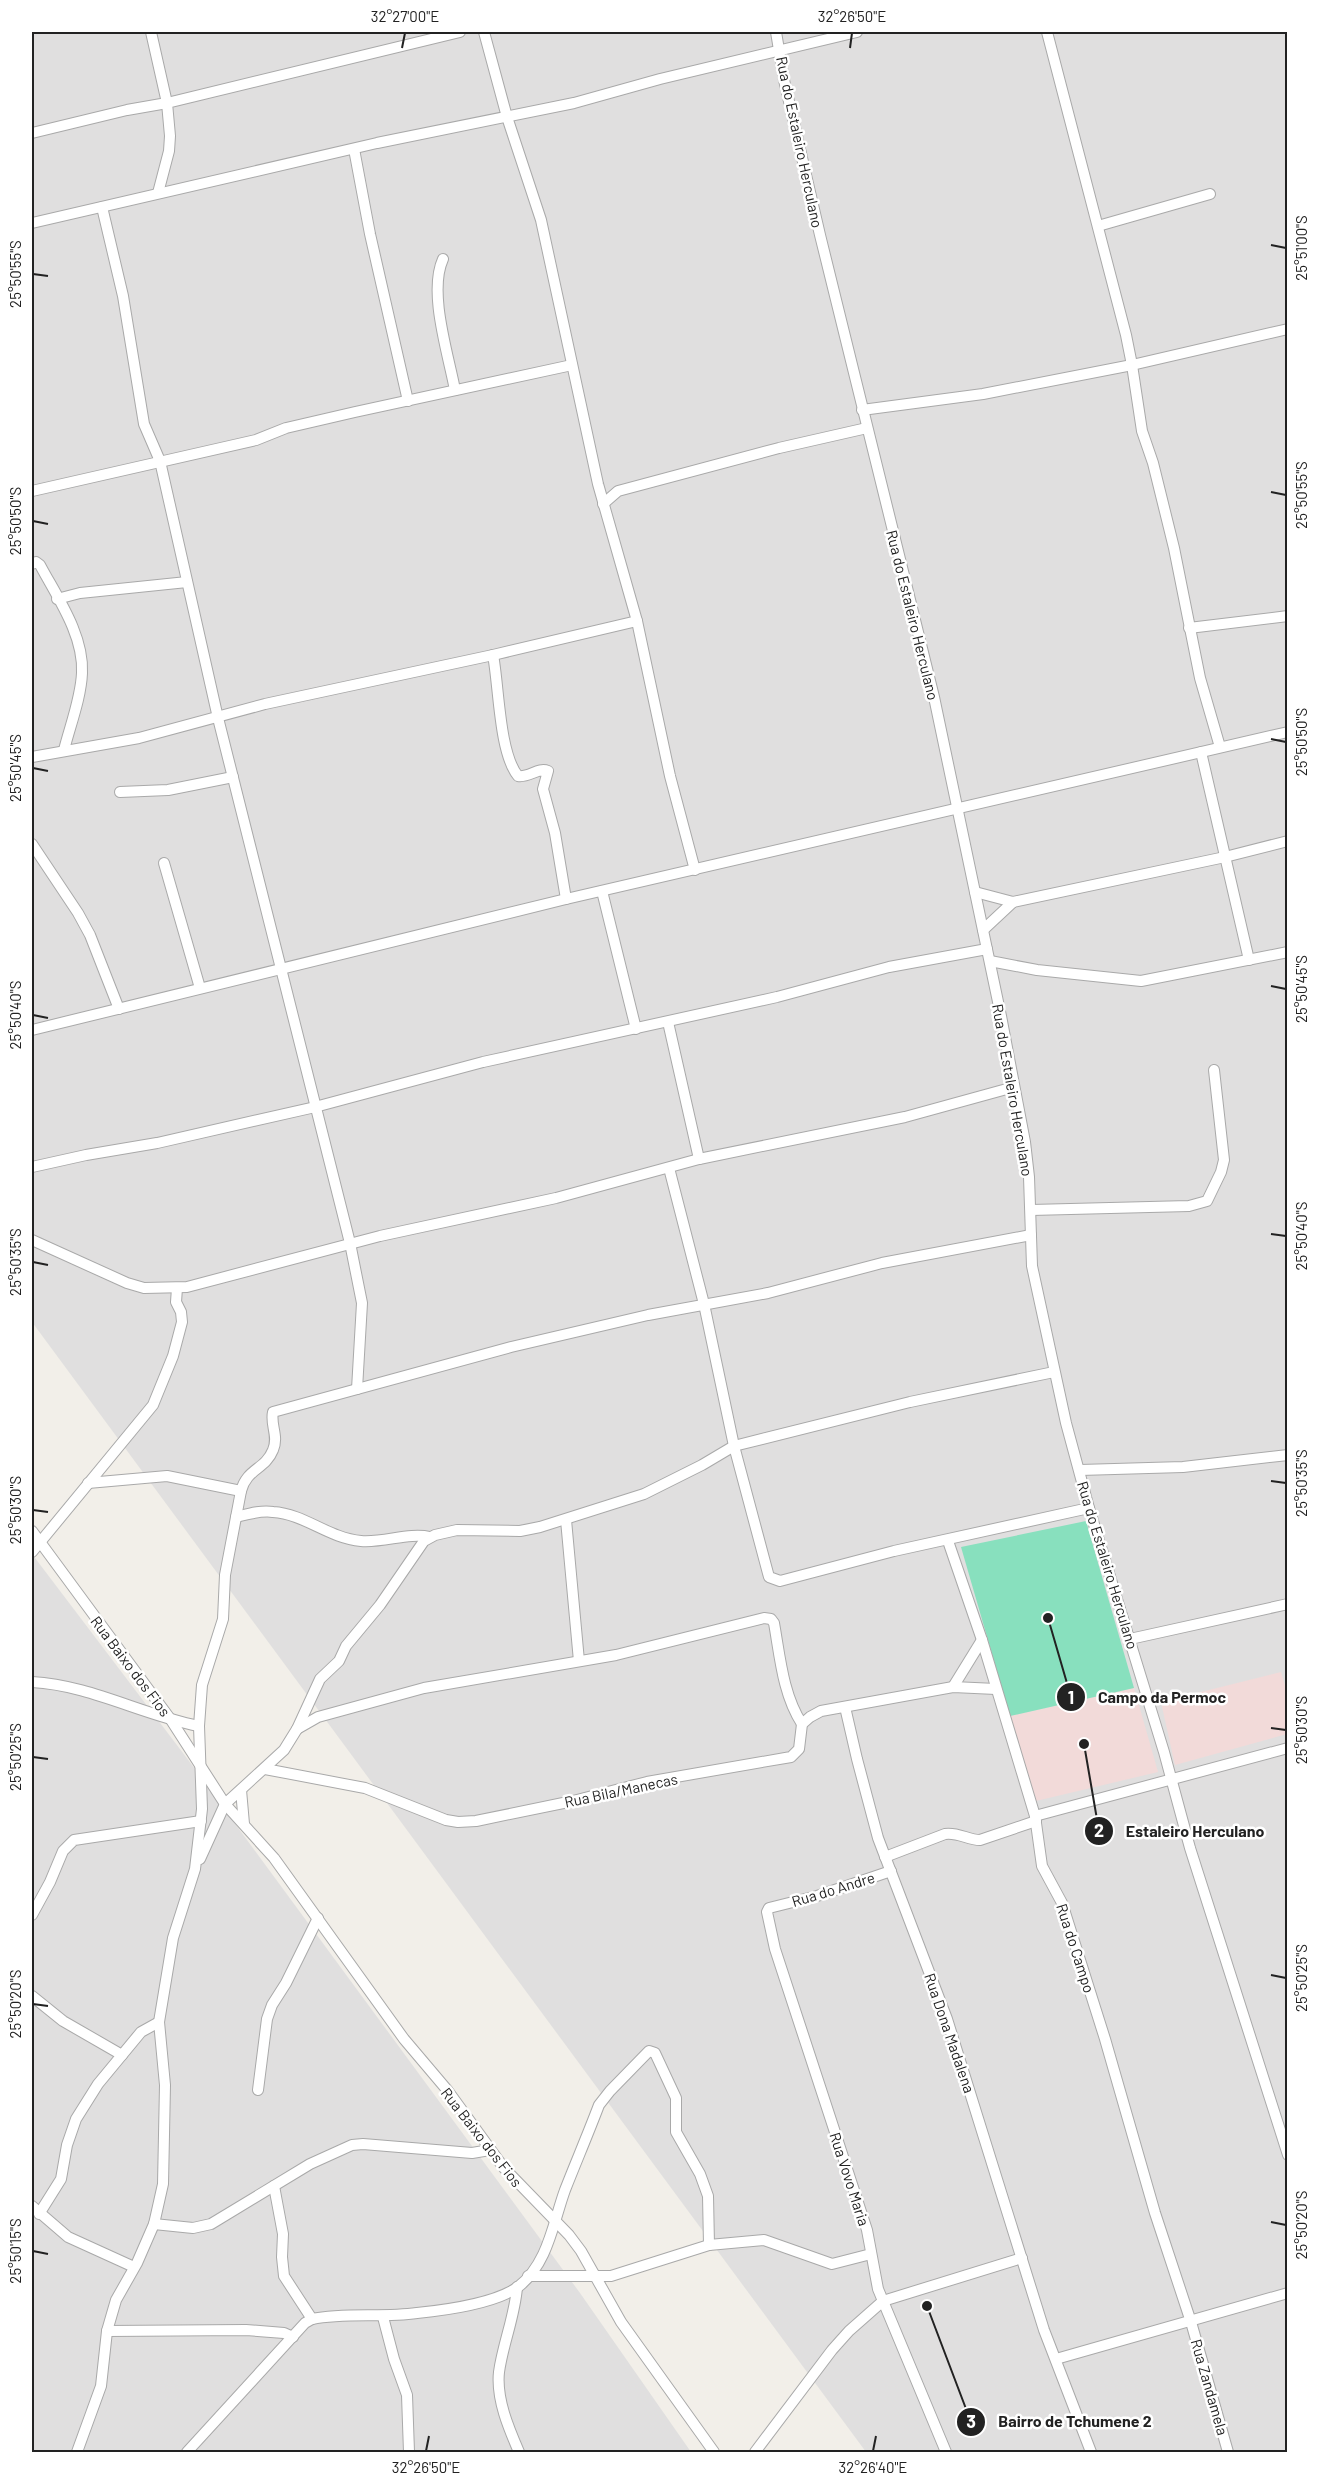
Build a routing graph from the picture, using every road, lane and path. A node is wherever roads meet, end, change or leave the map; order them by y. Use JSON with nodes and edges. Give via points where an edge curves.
{"nodes":[{"id":1,"x":151,"y":32,"type":"edge"},
{"id":2,"x":460,"y":32,"type":"edge"},
{"id":3,"x":484,"y":32,"type":"edge"},
{"id":4,"x":776,"y":32,"type":"edge"},
{"id":5,"x":857,"y":32,"type":"edge"},
{"id":6,"x":1047,"y":32,"type":"edge"},
{"id":7,"x":780,"y":50,"type":"junction"},
{"id":8,"x":167,"y":103,"type":"junction"},
{"id":9,"x":507,"y":117,"type":"junction"},
{"id":10,"x":32,"y":133,"type":"edge"},
{"id":11,"x":354,"y":149,"type":"junction"},
{"id":12,"x":158,"y":193,"type":"junction"},
{"id":13,"x":1210,"y":194,"type":"dead end"},
{"id":14,"x":102,"y":207,"type":"junction"},
{"id":15,"x":32,"y":223,"type":"edge"},
{"id":16,"x":1098,"y":226,"type":"junction"},
{"id":17,"x":442,"y":259,"type":"dead end"},
{"id":18,"x":1287,"y":329,"type":"edge"},
{"id":19,"x":573,"y":365,"type":"junction"},
{"id":20,"x":1132,"y":365,"type":"junction"},
{"id":21,"x":455,"y":390,"type":"junction"},
{"id":22,"x":408,"y":401,"type":"junction"},
{"id":23,"x":862,"y":410,"type":"junction"},
{"id":24,"x":867,"y":428,"type":"junction"},
{"id":25,"x":160,"y":461,"type":"junction"},
{"id":26,"x":598,"y":484,"type":"junction"},
{"id":27,"x":32,"y":491,"type":"edge"},
{"id":28,"x":618,"y":491,"type":"junction"},
{"id":29,"x":603,"y":504,"type":"junction"},
{"id":30,"x":32,"y":564,"type":"edge"},
{"id":31,"x":187,"y":582,"type":"junction"},
{"id":32,"x":57,"y":599,"type":"junction"},
{"id":33,"x":1287,"y":616,"type":"edge"},
{"id":34,"x":637,"y":621,"type":"junction"},
{"id":35,"x":1189,"y":628,"type":"junction"},
{"id":36,"x":493,"y":655,"type":"junction"},
{"id":37,"x":218,"y":718,"type":"junction"},
{"id":38,"x":1287,"y":732,"type":"edge"},
{"id":39,"x":1220,"y":747,"type":"junction"},
{"id":40,"x":64,"y":750,"type":"junction"},
{"id":41,"x":1201,"y":752,"type":"junction"},
{"id":42,"x":32,"y":757,"type":"edge"},
{"id":43,"x":233,"y":777,"type":"junction"},
{"id":44,"x":120,"y":792,"type":"dead end"},
{"id":45,"x":958,"y":808,"type":"junction"},
{"id":46,"x":1287,"y":841,"type":"edge"},
{"id":47,"x":32,"y":844,"type":"edge"},
{"id":48,"x":1225,"y":857,"type":"junction"},
{"id":49,"x":164,"y":863,"type":"dead end"},
{"id":50,"x":695,"y":870,"type":"junction"},
{"id":51,"x":602,"y":891,"type":"junction"},
{"id":52,"x":975,"y":892,"type":"junction"},
{"id":53,"x":566,"y":899,"type":"junction"},
{"id":54,"x":1013,"y":902,"type":"junction"},
{"id":55,"x":983,"y":930,"type":"junction"},
{"id":56,"x":987,"y":949,"type":"junction"},
{"id":57,"x":1287,"y":952,"type":"edge"},
{"id":58,"x":1249,"y":960,"type":"junction"},
{"id":59,"x":990,"y":961,"type":"junction"},
{"id":60,"x":282,"y":970,"type":"junction"},
{"id":61,"x":200,"y":988,"type":"junction"},
{"id":62,"x":118,"y":1010,"type":"junction"},
{"id":63,"x":668,"y":1022,"type":"junction"},
{"id":64,"x":636,"y":1029,"type":"junction"},
{"id":65,"x":32,"y":1030,"type":"edge"},
{"id":66,"x":1214,"y":1070,"type":"dead end"},
{"id":67,"x":1014,"y":1086,"type":"junction"},
{"id":68,"x":315,"y":1107,"type":"junction"},
{"id":69,"x":699,"y":1159,"type":"junction"},
{"id":70,"x":32,"y":1167,"type":"edge"},
{"id":71,"x":669,"y":1168,"type":"junction"},
{"id":72,"x":1031,"y":1210,"type":"junction"},
{"id":73,"x":1031,"y":1235,"type":"junction"},
{"id":74,"x":32,"y":1240,"type":"edge"},
{"id":75,"x":350,"y":1244,"type":"junction"},
{"id":76,"x":177,"y":1288,"type":"junction"},
{"id":77,"x":704,"y":1304,"type":"junction"},
{"id":78,"x":1054,"y":1372,"type":"junction"},
{"id":79,"x":357,"y":1389,"type":"junction"},
{"id":80,"x":734,"y":1446,"type":"junction"},
{"id":81,"x":1287,"y":1455,"type":"edge"},
{"id":82,"x":1080,"y":1470,"type":"junction"},
{"id":83,"x":88,"y":1483,"type":"junction"},
{"id":84,"x":241,"y":1491,"type":"junction"},
{"id":85,"x":1089,"y":1508,"type":"junction"},
{"id":86,"x":236,"y":1517,"type":"junction"},
{"id":87,"x":566,"y":1520,"type":"junction"},
{"id":88,"x":32,"y":1532,"type":"edge"},
{"id":89,"x":430,"y":1537,"type":"junction"},
{"id":90,"x":38,"y":1541,"type":"junction"},
{"id":91,"x":948,"y":1541,"type":"junction"},
{"id":92,"x":32,"y":1552,"type":"edge"},
{"id":93,"x":1287,"y":1604,"type":"edge"},
{"id":94,"x":1130,"y":1639,"type":"junction"},
{"id":95,"x":982,"y":1640,"type":"junction"},
{"id":96,"x":579,"y":1661,"type":"junction"},
{"id":97,"x":32,"y":1682,"type":"edge"},
{"id":98,"x":953,"y":1687,"type":"junction"},
{"id":99,"x":996,"y":1689,"type":"junction"},
{"id":100,"x":845,"y":1707,"type":"junction"},
{"id":101,"x":171,"y":1720,"type":"junction"},
{"id":102,"x":802,"y":1724,"type":"junction"},
{"id":103,"x":199,"y":1726,"type":"junction"},
{"id":104,"x":297,"y":1729,"type":"junction"},
{"id":105,"x":1287,"y":1748,"type":"edge"},
{"id":106,"x":200,"y":1764,"type":"junction"},
{"id":107,"x":265,"y":1768,"type":"junction"},
{"id":108,"x":1172,"y":1781,"type":"junction"},
{"id":109,"x":241,"y":1790,"type":"junction"},
{"id":110,"x":225,"y":1804,"type":"junction"},
{"id":111,"x":1036,"y":1818,"type":"junction"},
{"id":112,"x":201,"y":1821,"type":"junction"},
{"id":113,"x":244,"y":1824,"type":"junction"},
{"id":114,"x":885,"y":1857,"type":"junction"},
{"id":115,"x":195,"y":1869,"type":"junction"},
{"id":116,"x":891,"y":1871,"type":"junction"},
{"id":117,"x":775,"y":1906,"type":"joint"},
{"id":118,"x":32,"y":1915,"type":"edge"},
{"id":119,"x":318,"y":1918,"type":"junction"},
{"id":120,"x":32,"y":1996,"type":"edge"},
{"id":121,"x":159,"y":2022,"type":"junction"},
{"id":122,"x":122,"y":2055,"type":"junction"},
{"id":123,"x":258,"y":2090,"type":"dead end"},
{"id":124,"x":490,"y":2150,"type":"junction"},
{"id":125,"x":1287,"y":2155,"type":"edge"},
{"id":126,"x":274,"y":2186,"type":"junction"},
{"id":127,"x":34,"y":2212,"type":"edge"},
{"id":128,"x":554,"y":2221,"type":"junction"},
{"id":129,"x":154,"y":2224,"type":"junction"},
{"id":130,"x":569,"y":2235,"type":"junction"},
{"id":131,"x":549,"y":2244,"type":"junction"},
{"id":132,"x":708,"y":2245,"type":"junction"},
{"id":133,"x":871,"y":2254,"type":"junction"},
{"id":134,"x":1022,"y":2258,"type":"junction"},
{"id":135,"x":134,"y":2267,"type":"junction"},
{"id":136,"x":528,"y":2276,"type":"junction"},
{"id":137,"x":595,"y":2276,"type":"junction"},
{"id":138,"x":517,"y":2287,"type":"junction"},
{"id":139,"x":1287,"y":2293,"type":"edge"},
{"id":140,"x":883,"y":2301,"type":"junction"},
{"id":141,"x":383,"y":2317,"type":"junction"},
{"id":142,"x":312,"y":2319,"type":"junction"},
{"id":143,"x":1191,"y":2322,"type":"junction"},
{"id":144,"x":107,"y":2331,"type":"junction"},
{"id":145,"x":293,"y":2337,"type":"junction"},
{"id":146,"x":1056,"y":2360,"type":"junction"},
{"id":147,"x":77,"y":2452,"type":"edge"},
{"id":148,"x":187,"y":2452,"type":"edge"},
{"id":149,"x":409,"y":2452,"type":"edge"},
{"id":150,"x":519,"y":2452,"type":"edge"},
{"id":151,"x":714,"y":2452,"type":"edge"},
{"id":152,"x":755,"y":2452,"type":"edge"},
{"id":153,"x":946,"y":2452,"type":"edge"},
{"id":154,"x":1091,"y":2452,"type":"edge"},
{"id":155,"x":1228,"y":2452,"type":"edge"}],
"edges":[{"from":1,"to":8,"type":"street"},
{"from":2,"to":8,"type":"street"},
{"from":3,"to":9,"type":"street"},
{"from":4,"to":7,"type":"street","name":"Rua do Estaleiro Herculano"},
{"from":5,"to":7,"type":"street"},
{"from":6,"to":16,"type":"street"},
{"from":7,"to":9,"type":"street"},
{"from":7,"to":23,"type":"street","name":"Rua do Estaleiro Herculano"},
{"from":8,"to":10,"type":"street"},
{"from":8,"to":12,"type":"street","via":[[169,151]]},
{"from":9,"to":11,"type":"street"},
{"from":9,"to":19,"type":"street","via":[[541,220]]},
{"from":11,"to":12,"type":"street"},
{"from":11,"to":22,"type":"street"},
{"from":12,"to":14,"type":"street"},
{"from":13,"to":16,"type":"street"},
{"from":14,"to":15,"type":"street"},
{"from":14,"to":25,"type":"street","via":[[123,296],[144,424]]},
{"from":16,"to":20,"type":"street"},
{"from":17,"to":21,"type":"street","via":[[436,298]]},
{"from":18,"to":20,"type":"street"},
{"from":19,"to":21,"type":"street"},
{"from":19,"to":26,"type":"street"},
{"from":20,"to":23,"type":"street","via":[[983,394]]},
{"from":20,"to":35,"type":"street","via":[[1142,431],[1174,548]]},
{"from":21,"to":22,"type":"street"},
{"from":22,"to":25,"type":"street"},
{"from":23,"to":24,"type":"street","name":"Rua do Estaleiro Herculano"},
{"from":24,"to":28,"type":"street"},
{"from":24,"to":45,"type":"street","name":"Rua do Estaleiro Herculano"},
{"from":25,"to":27,"type":"street"},
{"from":25,"to":31,"type":"street"},
{"from":26,"to":28,"type":"street"},
{"from":26,"to":29,"type":"street"},
{"from":28,"to":29,"type":"street"},
{"from":29,"to":34,"type":"street"},
{"from":30,"to":32,"type":"street","via":[[40,565]]},
{"from":31,"to":32,"type":"street"},
{"from":31,"to":37,"type":"street"},
{"from":32,"to":40,"type":"street","via":[[77,638],[82,673]]},
{"from":33,"to":35,"type":"street"},
{"from":34,"to":36,"type":"street"},
{"from":34,"to":50,"type":"street","via":[[670,776]]},
{"from":35,"to":39,"type":"street"},
{"from":36,"to":37,"type":"street","via":[[264,704]]},
{"from":36,"to":53,"type":"street","via":[[504,739],[513,770],[523,777],[548,771],[543,789]]},
{"from":37,"to":40,"type":"street","via":[[139,738]]},
{"from":37,"to":43,"type":"street"},
{"from":38,"to":39,"type":"street"},
{"from":39,"to":41,"type":"street"},
{"from":40,"to":42,"type":"street"},
{"from":41,"to":45,"type":"street"},
{"from":41,"to":48,"type":"street"},
{"from":43,"to":44,"type":"street","via":[[168,790]]},
{"from":43,"to":60,"type":"street"},
{"from":45,"to":50,"type":"street"},
{"from":45,"to":52,"type":"street","name":"Rua do Estaleiro Herculano"},
{"from":46,"to":48,"type":"street"},
{"from":47,"to":62,"type":"street","via":[[90,935]]},
{"from":48,"to":54,"type":"street"},
{"from":48,"to":58,"type":"street"},
{"from":49,"to":61,"type":"street"},
{"from":50,"to":51,"type":"street"},
{"from":51,"to":53,"type":"street"},
{"from":51,"to":64,"type":"street"},
{"from":52,"to":54,"type":"street"},
{"from":52,"to":55,"type":"street","name":"Rua do Estaleiro Herculano"},
{"from":53,"to":60,"type":"street"},
{"from":54,"to":55,"type":"street"},
{"from":55,"to":56,"type":"street","name":"Rua do Estaleiro Herculano"},
{"from":56,"to":59,"type":"street","name":"Rua do Estaleiro Herculano"},
{"from":56,"to":63,"type":"street","via":[[889,968]]},
{"from":57,"to":58,"type":"street"},
{"from":58,"to":59,"type":"street","via":[[1141,981]]},
{"from":59,"to":67,"type":"street","name":"Rua do Estaleiro Herculano"},
{"from":60,"to":61,"type":"street"},
{"from":60,"to":68,"type":"street"},
{"from":61,"to":62,"type":"street"},
{"from":62,"to":65,"type":"street"},
{"from":63,"to":64,"type":"street"},
{"from":63,"to":69,"type":"street"},
{"from":64,"to":68,"type":"street","via":[[483,1062]]},
{"from":66,"to":72,"type":"street","via":[[1224,1160],[1207,1201],[1189,1206]]},
{"from":67,"to":69,"type":"street","via":[[905,1117]]},
{"from":67,"to":72,"type":"street","name":"Rua do Estaleiro Herculano"},
{"from":68,"to":70,"type":"street"},
{"from":68,"to":75,"type":"street"},
{"from":69,"to":71,"type":"street"},
{"from":71,"to":75,"type":"street"},
{"from":71,"to":77,"type":"street"},
{"from":72,"to":73,"type":"street","name":"Rua do Estaleiro Herculano"},
{"from":73,"to":77,"type":"street","via":[[882,1263],[768,1293]]},
{"from":73,"to":78,"type":"street","name":"Rua do Estaleiro Herculano","via":[[1032,1266]]},
{"from":74,"to":76,"type":"street","via":[[144,1288]]},
{"from":75,"to":76,"type":"street"},
{"from":75,"to":79,"type":"street","via":[[362,1303]]},
{"from":76,"to":83,"type":"street","via":[[176,1302],[182,1322],[156,1398]]},
{"from":77,"to":79,"type":"street","via":[[511,1347]]},
{"from":77,"to":80,"type":"street"},
{"from":78,"to":80,"type":"street","via":[[910,1402]]},
{"from":78,"to":82,"type":"street","name":"Rua do Estaleiro Herculano"},
{"from":79,"to":84,"type":"street","via":[[273,1412],[274,1448],[269,1458],[244,1479]]},
{"from":80,"to":87,"type":"street","via":[[644,1494]]},
{"from":80,"to":91,"type":"street","via":[[763,1562],[773,1580]]},
{"from":81,"to":82,"type":"street","via":[[1183,1467]]},
{"from":82,"to":85,"type":"street","name":"Rua do Estaleiro Herculano"},
{"from":83,"to":84,"type":"street","via":[[167,1476]]},
{"from":83,"to":90,"type":"street"},
{"from":84,"to":86,"type":"street"},
{"from":85,"to":91,"type":"street"},
{"from":85,"to":94,"type":"street","name":"Rua do Estaleiro Herculano"},
{"from":86,"to":89,"type":"street","via":[[262,1511],[280,1513],[341,1538],[360,1541]]},
{"from":86,"to":103,"type":"street","via":[[225,1575],[223,1619],[203,1676]]},
{"from":87,"to":89,"type":"street","via":[[526,1531],[457,1530]]},
{"from":87,"to":96,"type":"street"},
{"from":88,"to":90,"type":"street","name":"Rua Baixo dos Fios"},
{"from":89,"to":104,"type":"street","via":[[346,1646],[339,1661],[320,1679]]},
{"from":90,"to":92,"type":"street"},
{"from":90,"to":101,"type":"street","name":"Rua Baixo dos Fios"},
{"from":91,"to":95,"type":"street","name":"Rua do Campo"},
{"from":93,"to":94,"type":"street"},
{"from":94,"to":108,"type":"street","name":"Rua do Estaleiro Herculano"},
{"from":95,"to":98,"type":"street"},
{"from":95,"to":99,"type":"street","name":"Rua do Campo"},
{"from":96,"to":102,"type":"street","via":[[769,1619],[774,1623],[792,1707]]},
{"from":96,"to":104,"type":"street","via":[[424,1688],[318,1717]]},
{"from":97,"to":101,"type":"street","via":[[106,1697]]},
{"from":98,"to":99,"type":"street"},
{"from":98,"to":100,"type":"street"},
{"from":99,"to":111,"type":"street","name":"Rua do Campo"},
{"from":100,"to":102,"type":"street","via":[[821,1712]]},
{"from":100,"to":114,"type":"street","name":"Rua Dona Madalena"},
{"from":101,"to":103,"type":"street"},
{"from":101,"to":106,"type":"street","name":"Rua Baixo dos Fios"},
{"from":102,"to":107,"type":"street","name":"Rua Bila/Manecas","via":[[799,1749],[790,1757],[647,1782],[476,1821],[446,1820],[365,1788]]},
{"from":103,"to":106,"type":"street"},
{"from":104,"to":107,"type":"street","via":[[284,1750]]},
{"from":105,"to":108,"type":"street"},
{"from":106,"to":110,"type":"street","name":"Rua Baixo dos Fios"},
{"from":106,"to":112,"type":"street"},
{"from":107,"to":109,"type":"street"},
{"from":108,"to":111,"type":"street"},
{"from":108,"to":125,"type":"street","name":"Rua do Estaleiro Herculano"},
{"from":109,"to":110,"type":"street"},
{"from":109,"to":113,"type":"street"},
{"from":110,"to":113,"type":"street","name":"Rua Baixo dos Fios"},
{"from":110,"to":115,"type":"street"},
{"from":111,"to":114,"type":"street","via":[[981,1840],[945,1834]]},
{"from":111,"to":143,"type":"street","name":"Rua do Campo","via":[[1042,1866],[1062,1903]]},
{"from":112,"to":115,"type":"street"},
{"from":112,"to":118,"type":"street","via":[[70,1842]]},
{"from":113,"to":119,"type":"street","name":"Rua Baixo dos Fios"},
{"from":114,"to":116,"type":"street","name":"Rua Dona Madalena"},
{"from":115,"to":121,"type":"street","via":[[173,1938]]},
{"from":116,"to":117,"type":"street","name":"Rua do Andre"},
{"from":116,"to":134,"type":"street","name":"Rua Dona Madalena","via":[[950,2030]]},
{"from":117,"to":133,"type":"street","name":"Rua Vovo Maria","via":[[767,1912],[775,1949],[867,2230]]},
{"from":119,"to":123,"type":"street","via":[[267,2019]]},
{"from":119,"to":124,"type":"street","name":"Rua Baixo dos Fios"},
{"from":120,"to":122,"type":"street","via":[[63,2021]]},
{"from":121,"to":122,"type":"street","via":[[141,2032]]},
{"from":121,"to":129,"type":"street","via":[[165,2137],[163,2184]]},
{"from":122,"to":127,"type":"street","via":[[76,2119],[61,2179]]},
{"from":124,"to":126,"type":"street","via":[[472,2154],[356,2144],[330,2153]]},
{"from":124,"to":128,"type":"street","name":"Rua Baixo dos Fios"},
{"from":126,"to":129,"type":"street","via":[[204,2226]]},
{"from":126,"to":142,"type":"street","via":[[283,2235],[284,2277]]},
{"from":127,"to":135,"type":"street","via":[[82,2245]]},
{"from":128,"to":130,"type":"street","name":"Rua Baixo dos Fios"},
{"from":128,"to":131,"type":"street"},
{"from":128,"to":132,"type":"street","via":[[599,2105],[646,2053],[653,2051],[676,2098],[676,2132],[708,2196]]},
{"from":129,"to":135,"type":"street"},
{"from":130,"to":131,"type":"street"},
{"from":130,"to":137,"type":"street","name":"Rua Baixo dos Fios"},
{"from":131,"to":136,"type":"street"},
{"from":132,"to":133,"type":"street","via":[[764,2240],[837,2265]]},
{"from":132,"to":137,"type":"street","via":[[632,2271]]},
{"from":133,"to":140,"type":"street","name":"Rua Vovo Maria"},
{"from":134,"to":140,"type":"street"},
{"from":134,"to":146,"type":"street","name":"Rua Dona Madalena"},
{"from":135,"to":144,"type":"street","via":[[116,2300]]},
{"from":136,"to":137,"type":"street"},
{"from":136,"to":138,"type":"street"},
{"from":137,"to":151,"type":"street","name":"Rua Baixo dos Fios","via":[[621,2322]]},
{"from":138,"to":141,"type":"street","via":[[469,2304]]},
{"from":138,"to":150,"type":"street","via":[[499,2380],[508,2426]]},
{"from":139,"to":143,"type":"street"},
{"from":140,"to":152,"type":"street","via":[[832,2350]]},
{"from":140,"to":153,"type":"street","name":"Rua Vovo Maria"},
{"from":141,"to":142,"type":"street"},
{"from":141,"to":149,"type":"street","via":[[407,2395]]},
{"from":142,"to":145,"type":"street"},
{"from":143,"to":146,"type":"street"},
{"from":143,"to":155,"type":"street","name":"Rua Zandamela"},
{"from":144,"to":145,"type":"street","via":[[246,2330]]},
{"from":144,"to":147,"type":"street","via":[[101,2386]]},
{"from":145,"to":148,"type":"street"},
{"from":146,"to":154,"type":"street","name":"Rua Dona Madalena"}]}
